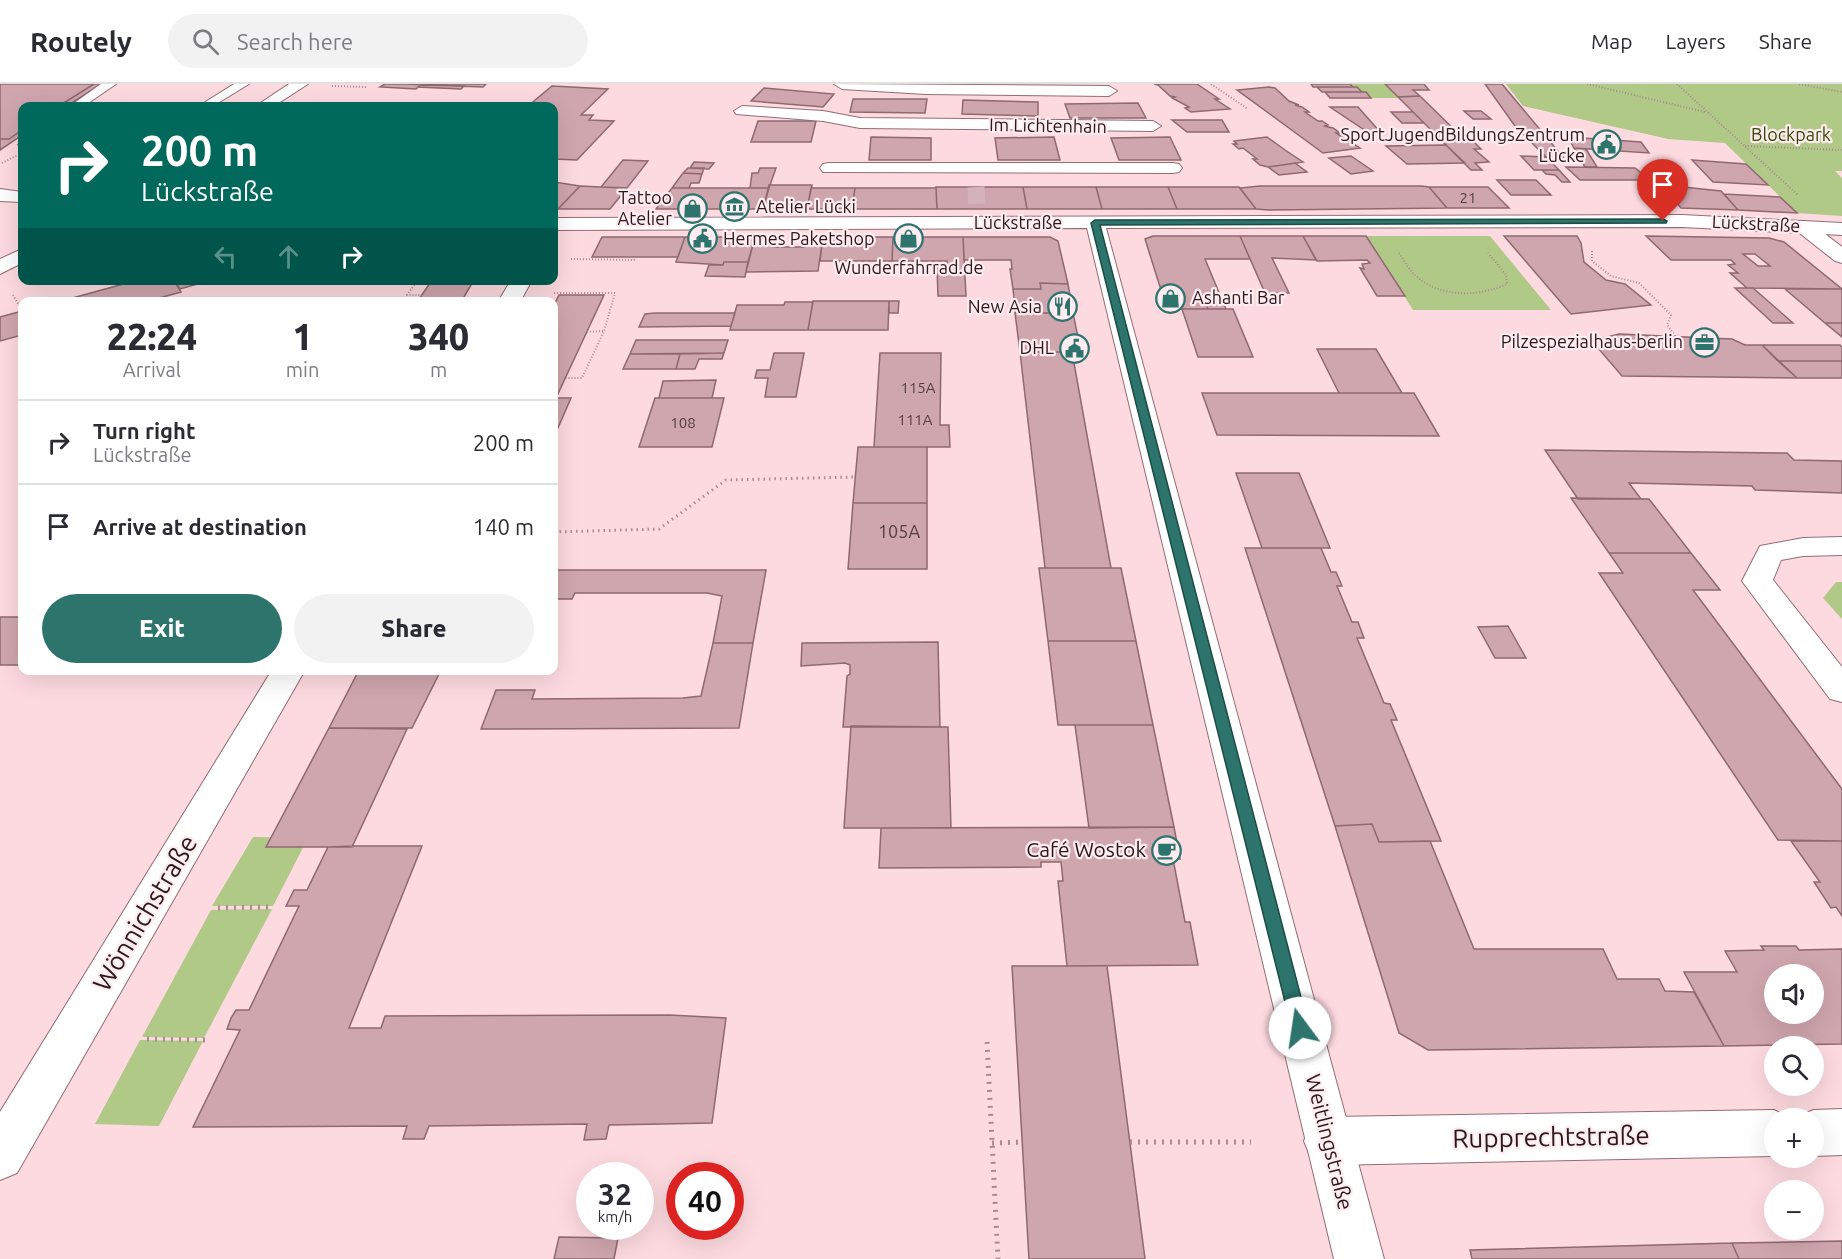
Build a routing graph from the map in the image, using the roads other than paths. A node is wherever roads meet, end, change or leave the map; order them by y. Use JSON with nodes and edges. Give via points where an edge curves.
{"nodes":[{"id":1,"x":110,"y":84,"type":"edge"},
{"id":2,"x":243,"y":84,"type":"edge"},
{"id":3,"x":300,"y":84,"type":"edge"},
{"id":4,"x":842,"y":84,"type":"edge"},
{"id":5,"x":948,"y":86,"type":"edge"},
{"id":6,"x":1109,"y":91,"type":"dead end"},
{"id":7,"x":82,"y":102,"type":"edge"},
{"id":8,"x":212,"y":102,"type":"edge"},
{"id":9,"x":271,"y":102,"type":"edge"},
{"id":10,"x":742,"y":111,"type":"dead end"},
{"id":11,"x":944,"y":124,"type":"junction"},
{"id":12,"x":1153,"y":126,"type":"dead end"},
{"id":13,"x":829,"y":168,"type":"dead end"},
{"id":14,"x":972,"y":168,"type":"junction"},
{"id":15,"x":1173,"y":168,"type":"dead end"},
{"id":16,"x":976,"y":187,"type":"tunnel mouth"},
{"id":17,"x":0,"y":195,"type":"edge"},
{"id":18,"x":18,"y":197,"type":"edge"},
{"id":19,"x":1095,"y":223,"type":"junction"},
{"id":20,"x":558,"y":225,"type":"edge"},
{"id":21,"x":1804,"y":226,"type":"junction"},
{"id":22,"x":1842,"y":229,"type":"edge"},
{"id":23,"x":18,"y":257,"type":"edge"},
{"id":24,"x":1842,"y":257,"type":"edge"},
{"id":25,"x":0,"y":268,"type":"edge"},
{"id":26,"x":1842,"y":546,"type":"edge"},
{"id":27,"x":286,"y":675,"type":"edge"},
{"id":28,"x":1842,"y":690,"type":"edge"},
{"id":29,"x":1824,"y":1132,"type":"edge"},
{"id":30,"x":1842,"y":1132,"type":"edge"},
{"id":31,"x":1764,"y":1133,"type":"edge"},
{"id":32,"x":1328,"y":1141,"type":"junction"},
{"id":33,"x":0,"y":1156,"type":"edge"},
{"id":34,"x":1359,"y":1259,"type":"edge"}],
"edges":[{"from":1,"to":7,"type":"lane"},
{"from":2,"to":8,"type":"lane"},
{"from":3,"to":9,"type":"street"},
{"from":4,"to":5,"type":"street","name":"Im Lichtenhain"},
{"from":5,"to":6,"type":"street","name":"Im Lichtenhain"},
{"from":5,"to":11,"type":"street"},
{"from":10,"to":11,"type":"street","name":"Im Lichtenhain","via":[[823,116],[860,123]]},
{"from":11,"to":12,"type":"street","name":"Im Lichtenhain"},
{"from":11,"to":14,"type":"street","name":"Im Lichtenhain"},
{"from":13,"to":14,"type":"street","name":"Im Lichtenhain"},
{"from":14,"to":15,"type":"street","name":"Im Lichtenhain"},
{"from":14,"to":16,"type":"street","name":"Im Lichtenhain"},
{"from":17,"to":18,"type":"street"},
{"from":19,"to":20,"type":"street","name":"Lückstraße"},
{"from":19,"to":21,"type":"street","name":"Lückstraße","via":[[1682,221]]},
{"from":19,"to":32,"type":"street","name":"Weitlingstraße"},
{"from":21,"to":22,"type":"street","name":"Lückstraße"},
{"from":21,"to":24,"type":"street"},
{"from":23,"to":25,"type":"street"},
{"from":26,"to":28,"type":"street","via":[[1770,553],[1757,581]]},
{"from":27,"to":33,"type":"street","name":"Wönnichstraße"},
{"from":29,"to":30,"type":"street"},
{"from":31,"to":32,"type":"street","name":"Rupprechtstraße"},
{"from":32,"to":34,"type":"street","name":"Weitlingstraße"}]}
